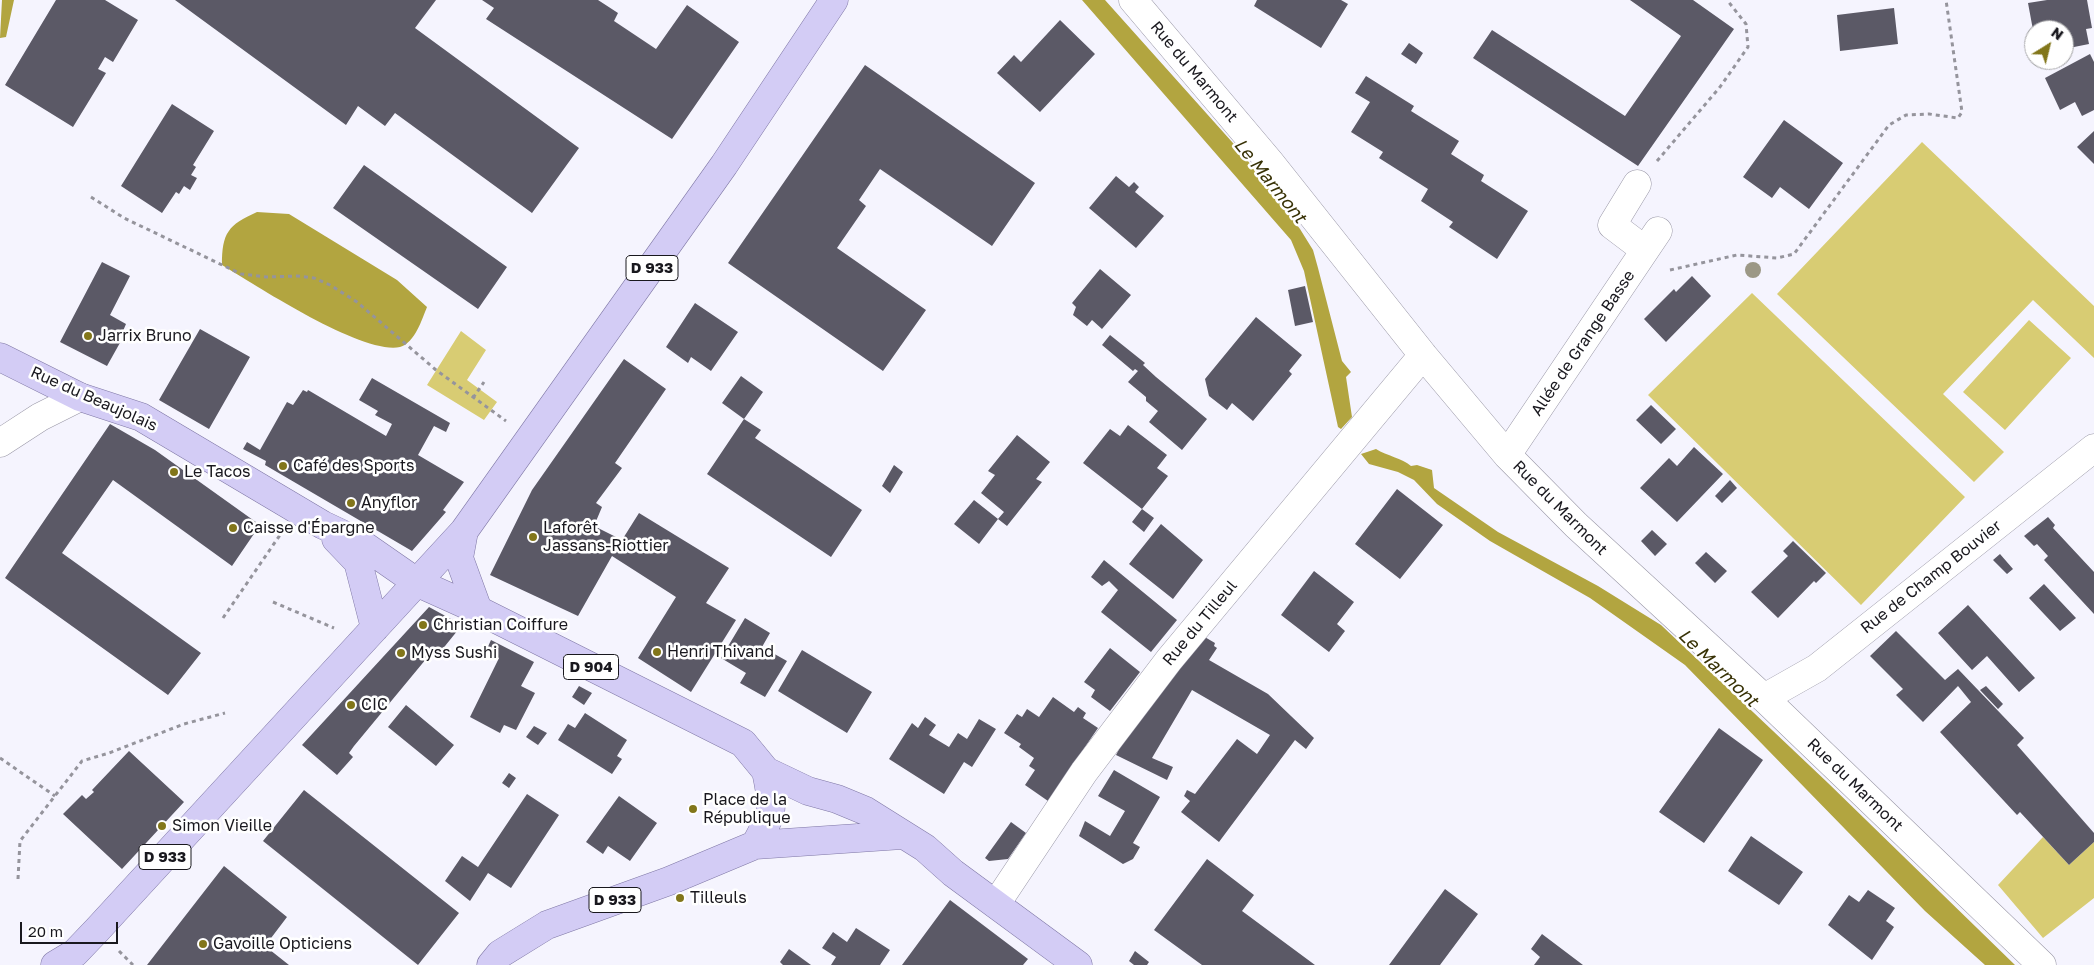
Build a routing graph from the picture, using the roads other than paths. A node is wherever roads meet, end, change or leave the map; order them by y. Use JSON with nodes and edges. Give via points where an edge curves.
{"nodes":[{"id":1,"x":834,"y":0,"type":"edge"},
{"id":2,"x":1133,"y":0,"type":"edge"},
{"id":3,"x":1637,"y":184,"type":"road end"},
{"id":4,"x":1423,"y":355,"type":"junction"},
{"id":5,"x":0,"y":357,"type":"edge"},
{"id":6,"x":80,"y":397,"type":"junction"},
{"id":7,"x":0,"y":443,"type":"edge"},
{"id":8,"x":2094,"y":448,"type":"edge"},
{"id":9,"x":1507,"y":455,"type":"junction"},
{"id":10,"x":323,"y":525,"type":"junction"},
{"id":11,"x":464,"y":531,"type":"junction"},
{"id":12,"x":418,"y":583,"type":"junction"},
{"id":13,"x":478,"y":610,"type":"junction"},
{"id":14,"x":375,"y":628,"type":"junction"},
{"id":15,"x":1764,"y":698,"type":"junction"},
{"id":16,"x":766,"y":771,"type":"junction"},
{"id":17,"x":902,"y":835,"type":"junction"},
{"id":18,"x":755,"y":846,"type":"junction"},
{"id":19,"x":996,"y":904,"type":"junction"},
{"id":20,"x":68,"y":961,"type":"edge"},
{"id":21,"x":1066,"y":962,"type":"edge"},
{"id":22,"x":490,"y":965,"type":"edge"},
{"id":23,"x":2042,"y":965,"type":"edge"}],
"edges":[{"from":1,"to":11,"type":"main road","number":"D 933","via":[[724,166]]},
{"from":2,"to":4,"type":"street","name":"Rue du Marmont","via":[[1269,161]]},
{"from":3,"to":9,"type":"street","name":"Allée de Grange Basse","via":[[1612,225],[1647,248]]},
{"from":4,"to":9,"type":"street","name":"Rue du Marmont"},
{"from":4,"to":19,"type":"street","name":"Rue du Tilleul","via":[[1169,660],[1084,772]]},
{"from":5,"to":6,"type":"main road","name":"Rue du Beaujolais","number":"D 904"},
{"from":6,"to":7,"type":"street","via":[[40,417]]},
{"from":6,"to":10,"type":"main road","name":"Rue du Beaujolais","number":"D 904","via":[[141,417]]},
{"from":8,"to":15,"type":"street","name":"Rue de Champ Bouvier","via":[[1816,668]]},
{"from":9,"to":15,"type":"street","name":"Rue du Marmont","via":[[1576,525]]},
{"from":10,"to":12,"type":"main road","name":"Rue du Beaujolais","number":"D 904","via":[[359,542]]},
{"from":10,"to":14,"type":"main road","number":"D 904","via":[[358,562]]},
{"from":11,"to":12,"type":"main road","number":"D 933"},
{"from":11,"to":13,"type":"main road","via":[[459,558]]},
{"from":12,"to":13,"type":"main road","number":"D 904"},
{"from":12,"to":14,"type":"main road","number":"D 933"},
{"from":13,"to":16,"type":"main road","number":"D 904","via":[[743,743]]},
{"from":14,"to":20,"type":"main road","number":"D 933"},
{"from":15,"to":23,"type":"street","name":"Rue du Marmont"},
{"from":16,"to":17,"type":"main road","number":"D 904","via":[[808,791],[866,811]]},
{"from":16,"to":18,"type":"main road","via":[[773,802],[768,822]]},
{"from":17,"to":18,"type":"main road"},
{"from":17,"to":19,"type":"main road","number":"D 904","via":[[925,848]]},
{"from":18,"to":22,"type":"main road","number":"D 933","via":[[547,925],[500,954]]},
{"from":19,"to":21,"type":"main road","number":"D 904"}]}
